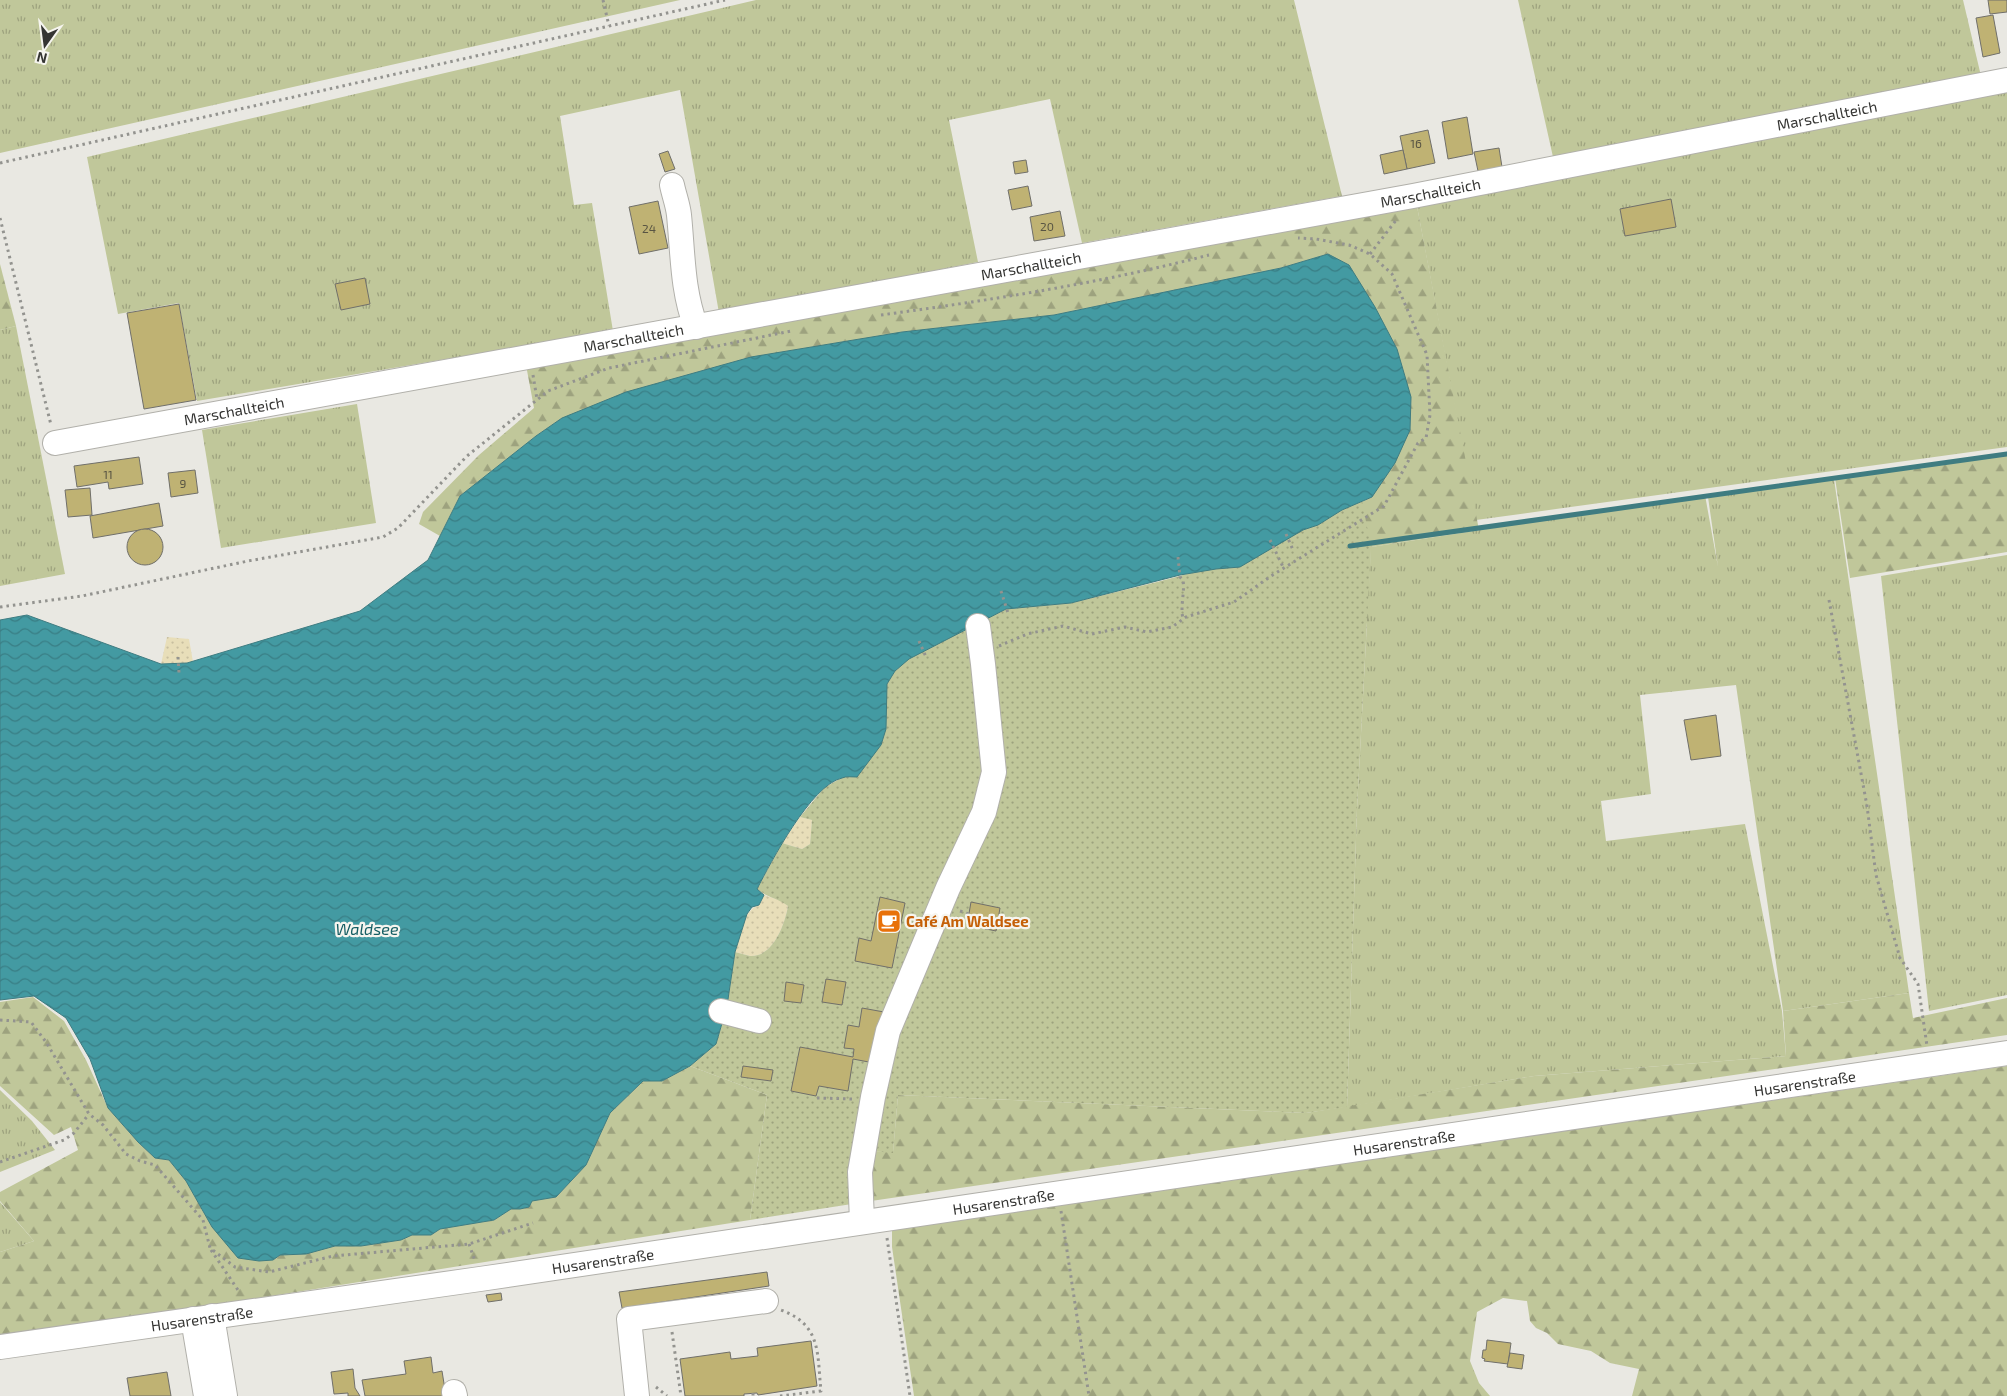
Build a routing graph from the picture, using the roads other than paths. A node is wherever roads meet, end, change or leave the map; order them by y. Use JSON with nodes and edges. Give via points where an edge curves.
{"nodes":[{"id":1,"x":2007,"y":80,"type":"edge"},
{"id":2,"x":672,"y":185,"type":"dead end"},
{"id":3,"x":696,"y":327,"type":"junction"},
{"id":4,"x":55,"y":442,"type":"road end"},
{"id":5,"x":978,"y":626,"type":"dead end"},
{"id":6,"x":721,"y":1011,"type":"dead end"},
{"id":7,"x":759,"y":1021,"type":"dead end"},
{"id":8,"x":2007,"y":1053,"type":"edge"},
{"id":9,"x":862,"y":1221,"type":"junction"},
{"id":10,"x":766,"y":1301,"type":"road end"},
{"id":11,"x":203,"y":1318,"type":"junction"},
{"id":12,"x":0,"y":1347,"type":"edge"},
{"id":13,"x":206,"y":1396,"type":"edge"},
{"id":14,"x":225,"y":1396,"type":"edge"},
{"id":15,"x":636,"y":1396,"type":"edge"}],
"edges":[{"from":1,"to":3,"type":"street","name":"Marschallteich","via":[[1413,196]]},
{"from":2,"to":3,"type":"street","via":[[679,213],[684,284]]},
{"from":3,"to":4,"type":"street","name":"Marschallteich"},
{"from":5,"to":9,"type":"street","via":[[994,772],[984,812],[888,1031],[860,1172]]},
{"from":6,"to":7,"type":"street"},
{"from":8,"to":9,"type":"street","name":"Husarenstraße"},
{"from":9,"to":11,"type":"street","name":"Husarenstraße"},
{"from":10,"to":15,"type":"street","via":[[630,1319]]},
{"from":11,"to":12,"type":"street","name":"Husarenstraße"},
{"from":11,"to":13,"type":"street"},
{"from":11,"to":14,"type":"street"}]}
